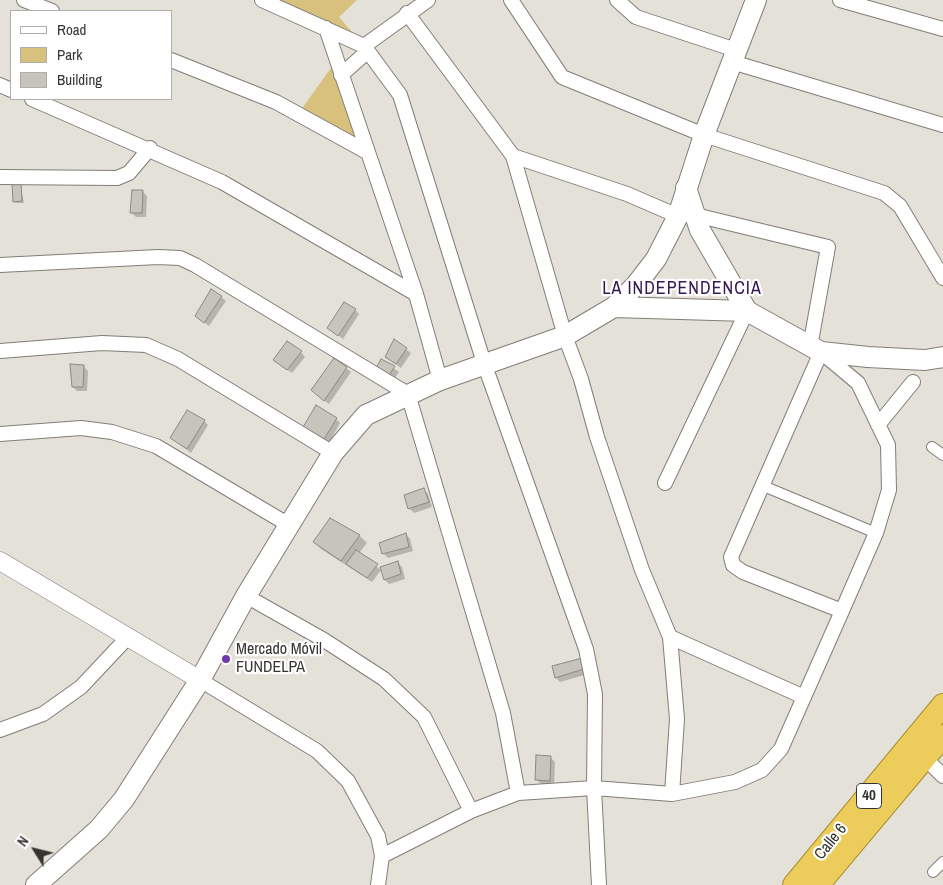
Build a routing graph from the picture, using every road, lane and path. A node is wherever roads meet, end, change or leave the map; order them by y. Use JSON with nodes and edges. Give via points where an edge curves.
{"nodes":[{"id":1,"x":24,"y":0,"type":"edge"},
{"id":2,"x":262,"y":0,"type":"edge"},
{"id":3,"x":428,"y":0,"type":"edge"},
{"id":4,"x":511,"y":0,"type":"edge"},
{"id":5,"x":617,"y":0,"type":"edge"},
{"id":6,"x":756,"y":0,"type":"edge"},
{"id":7,"x":840,"y":0,"type":"edge"},
{"id":8,"x":49,"y":10,"type":"edge"},
{"id":9,"x":407,"y":14,"type":"junction"},
{"id":10,"x":326,"y":28,"type":"junction"},
{"id":11,"x":943,"y":29,"type":"edge"},
{"id":12,"x":366,"y":48,"type":"junction"},
{"id":13,"x":734,"y":56,"type":"junction"},
{"id":14,"x":172,"y":60,"type":"edge"},
{"id":15,"x":341,"y":75,"type":"junction"},
{"id":16,"x":34,"y":100,"type":"edge"},
{"id":17,"x":943,"y":125,"type":"edge"},
{"id":18,"x":704,"y":135,"type":"junction"},
{"id":19,"x":150,"y":148,"type":"junction"},
{"id":20,"x":367,"y":152,"type":"junction"},
{"id":21,"x":513,"y":156,"type":"junction"},
{"id":22,"x":0,"y":178,"type":"edge"},
{"id":23,"x":687,"y":215,"type":"junction"},
{"id":24,"x":0,"y":265,"type":"edge"},
{"id":25,"x":943,"y":278,"type":"edge"},
{"id":26,"x":416,"y":294,"type":"junction"},
{"id":27,"x":614,"y":307,"type":"junction"},
{"id":28,"x":747,"y":311,"type":"junction"},
{"id":29,"x":565,"y":336,"type":"junction"},
{"id":30,"x":815,"y":349,"type":"junction"},
{"id":31,"x":0,"y":351,"type":"edge"},
{"id":32,"x":943,"y":358,"type":"edge"},
{"id":33,"x":484,"y":363,"type":"junction"},
{"id":34,"x":440,"y":380,"type":"junction"},
{"id":35,"x":913,"y":382,"type":"dead end"},
{"id":36,"x":408,"y":394,"type":"junction"},
{"id":37,"x":878,"y":425,"type":"junction"},
{"id":38,"x":0,"y":434,"type":"edge"},
{"id":39,"x":932,"y":446,"type":"dead end"},
{"id":40,"x":333,"y":453,"type":"junction"},
{"id":41,"x":943,"y":455,"type":"edge"},
{"id":42,"x":665,"y":483,"type":"dead end"},
{"id":43,"x":761,"y":485,"type":"junction"},
{"id":44,"x":289,"y":525,"type":"junction"},
{"id":45,"x":876,"y":533,"type":"junction"},
{"id":46,"x":0,"y":561,"type":"edge"},
{"id":47,"x":246,"y":596,"type":"junction"},
{"id":48,"x":842,"y":611,"type":"junction"},
{"id":49,"x":128,"y":637,"type":"junction"},
{"id":50,"x":670,"y":637,"type":"junction"},
{"id":51,"x":200,"y":680,"type":"junction"},
{"id":52,"x":804,"y":697,"type":"junction"},
{"id":53,"x":943,"y":706,"type":"edge"},
{"id":54,"x":0,"y":730,"type":"edge"},
{"id":55,"x":943,"y":736,"type":"edge"},
{"id":56,"x":925,"y":758,"type":"junction"},
{"id":57,"x":943,"y":776,"type":"edge"},
{"id":58,"x":594,"y":788,"type":"junction"},
{"id":59,"x":518,"y":794,"type":"junction"},
{"id":60,"x":672,"y":794,"type":"junction"},
{"id":61,"x":471,"y":811,"type":"junction"},
{"id":62,"x":382,"y":856,"type":"junction"},
{"id":63,"x":943,"y":862,"type":"edge"},
{"id":64,"x":933,"y":872,"type":"dead end"},
{"id":65,"x":36,"y":885,"type":"edge"},
{"id":66,"x":378,"y":885,"type":"edge"},
{"id":67,"x":599,"y":885,"type":"edge"},
{"id":68,"x":794,"y":885,"type":"edge"},
{"id":69,"x":818,"y":885,"type":"edge"}],
"edges":[{"from":1,"to":8,"type":"street"},
{"from":2,"to":10,"type":"street"},
{"from":3,"to":9,"type":"street"},
{"from":4,"to":18,"type":"street","via":[[562,77]]},
{"from":5,"to":13,"type":"street","via":[[636,17]]},
{"from":6,"to":13,"type":"main road"},
{"from":7,"to":11,"type":"street"},
{"from":9,"to":12,"type":"street"},
{"from":9,"to":21,"type":"street"},
{"from":10,"to":12,"type":"street"},
{"from":10,"to":15,"type":"street"},
{"from":12,"to":15,"type":"street"},
{"from":12,"to":33,"type":"street","via":[[400,95]]},
{"from":13,"to":17,"type":"street"},
{"from":13,"to":18,"type":"main road"},
{"from":14,"to":20,"type":"street","via":[[276,102]]},
{"from":15,"to":20,"type":"street"},
{"from":16,"to":19,"type":"street"},
{"from":18,"to":23,"type":"main road","via":[[686,188]]},
{"from":18,"to":25,"type":"street","via":[[884,193],[900,206]]},
{"from":19,"to":22,"type":"street","via":[[129,173],[117,178]]},
{"from":19,"to":26,"type":"street","via":[[222,182]]},
{"from":20,"to":26,"type":"street"},
{"from":21,"to":23,"type":"street"},
{"from":21,"to":29,"type":"street"},
{"from":23,"to":27,"type":"main road","via":[[636,285]]},
{"from":23,"to":28,"type":"main road","via":[[700,230]]},
{"from":23,"to":30,"type":"street","via":[[828,247]]},
{"from":24,"to":36,"type":"street","via":[[180,258]]},
{"from":26,"to":34,"type":"street"},
{"from":27,"to":28,"type":"main road"},
{"from":27,"to":29,"type":"main road"},
{"from":28,"to":30,"type":"main road"},
{"from":28,"to":42,"type":"street"},
{"from":29,"to":33,"type":"main road"},
{"from":29,"to":50,"type":"street","via":[[642,570]]},
{"from":30,"to":32,"type":"main road","via":[[868,357]]},
{"from":30,"to":37,"type":"street","via":[[858,383]]},
{"from":30,"to":43,"type":"street"},
{"from":31,"to":40,"type":"street","via":[[102,343],[146,345],[178,359]]},
{"from":33,"to":34,"type":"main road"},
{"from":33,"to":58,"type":"street","via":[[586,649],[595,694]]},
{"from":34,"to":36,"type":"main road"},
{"from":35,"to":37,"type":"street"},
{"from":36,"to":40,"type":"main road","via":[[366,415]]},
{"from":36,"to":59,"type":"street","via":[[503,713]]},
{"from":37,"to":45,"type":"street","via":[[888,445],[889,490]]},
{"from":38,"to":44,"type":"street","via":[[81,428],[112,432],[156,446]]},
{"from":39,"to":41,"type":"street"},
{"from":40,"to":44,"type":"main road"},
{"from":43,"to":45,"type":"street"},
{"from":43,"to":48,"type":"street","via":[[731,557],[734,566]]},
{"from":44,"to":47,"type":"main road"},
{"from":45,"to":48,"type":"street"},
{"from":46,"to":49,"type":"street"},
{"from":47,"to":51,"type":"main road"},
{"from":47,"to":61,"type":"street","via":[[384,679],[424,716]]},
{"from":48,"to":52,"type":"street"},
{"from":49,"to":51,"type":"street"},
{"from":49,"to":54,"type":"street","via":[[82,688],[44,714]]},
{"from":50,"to":52,"type":"street"},
{"from":50,"to":60,"type":"street","via":[[677,719]]},
{"from":51,"to":62,"type":"street","via":[[323,757],[348,781],[378,836]]},
{"from":51,"to":65,"type":"main road","via":[[124,799],[100,829]]},
{"from":52,"to":60,"type":"street","via":[[782,749],[762,770],[734,782]]},
{"from":53,"to":68,"type":"highway","name":"Calle 6","number":"40"},
{"from":55,"to":56,"type":"highway","name":"Calle 6","number":"40"},
{"from":56,"to":57,"type":"street"},
{"from":56,"to":69,"type":"highway","name":"Calle 6","number":"40"},
{"from":58,"to":59,"type":"street"},
{"from":58,"to":60,"type":"street"},
{"from":58,"to":67,"type":"street"},
{"from":59,"to":61,"type":"street"},
{"from":61,"to":62,"type":"street"},
{"from":62,"to":66,"type":"street"},
{"from":63,"to":64,"type":"street"}]}
